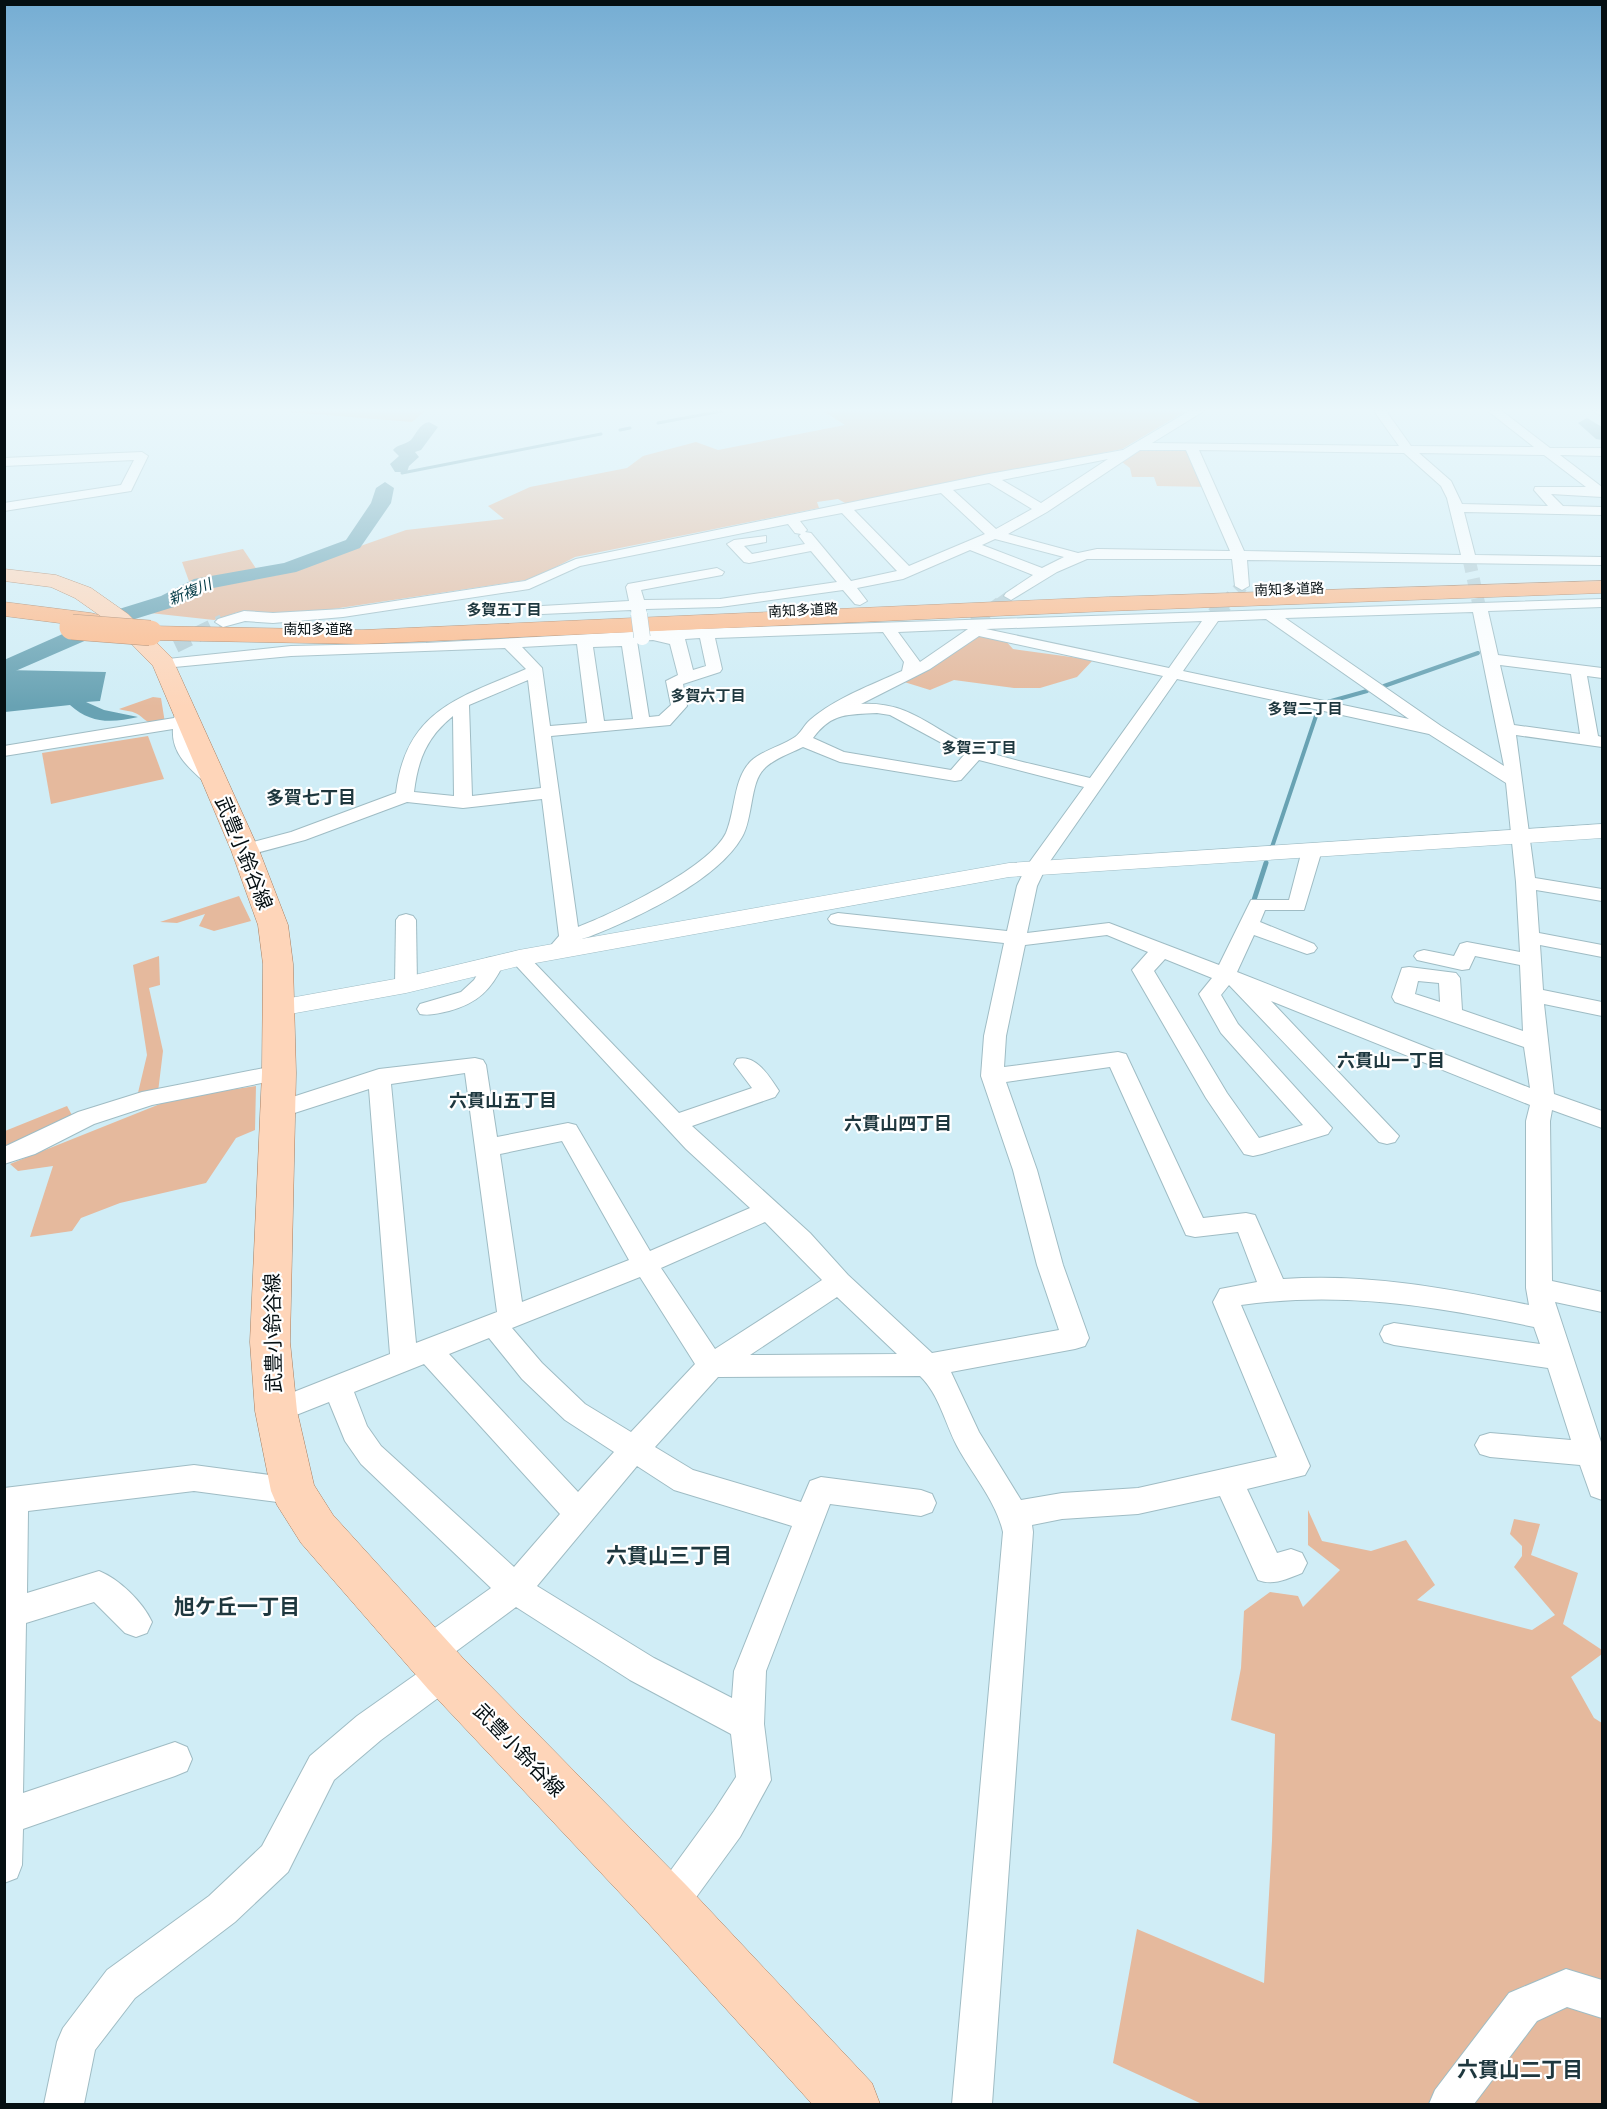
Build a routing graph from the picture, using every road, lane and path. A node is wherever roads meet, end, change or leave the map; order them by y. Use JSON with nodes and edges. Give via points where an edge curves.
{"nodes":[{"id":1,"x":841,"y":509,"type":"edge"},
{"id":2,"x":846,"y":509,"type":"edge"},
{"id":3,"x":967,"y":509,"type":"edge"},
{"id":4,"x":1042,"y":509,"type":"edge"},
{"id":5,"x":1221,"y":509,"type":"edge"},
{"id":6,"x":1457,"y":509,"type":"edge"},
{"id":7,"x":1529,"y":509,"type":"edge"},
{"id":8,"x":1559,"y":510,"type":"joint"},
{"id":9,"x":1602,"y":511,"type":"edge"},
{"id":10,"x":796,"y":525,"type":"junction"},
{"id":11,"x":995,"y":535,"type":"junction"},
{"id":12,"x":814,"y":546,"type":"junction"},
{"id":13,"x":971,"y":546,"type":"junction"},
{"id":14,"x":1238,"y":555,"type":"junction"},
{"id":15,"x":1078,"y":557,"type":"junction"},
{"id":16,"x":1469,"y":559,"type":"junction"},
{"id":17,"x":1602,"y":561,"type":"edge"},
{"id":18,"x":717,"y":572,"type":"dead end"},
{"id":19,"x":906,"y":572,"type":"junction"},
{"id":20,"x":1044,"y":574,"type":"junction"},
{"id":21,"x":4,"y":575,"type":"edge"},
{"id":22,"x":1602,"y":579,"type":"edge"},
{"id":23,"x":849,"y":586,"type":"junction"},
{"id":24,"x":1242,"y":586,"type":"dead end"},
{"id":25,"x":1602,"y":587,"type":"edge"},
{"id":26,"x":580,"y":588,"type":"dead end"},
{"id":27,"x":1011,"y":596,"type":"tunnel mouth"},
{"id":28,"x":860,"y":602,"type":"dead end"},
{"id":29,"x":1602,"y":603,"type":"edge"},
{"id":30,"x":1479,"y":606,"type":"junction"},
{"id":31,"x":584,"y":608,"type":"junction"},
{"id":32,"x":4,"y":609,"type":"edge"},
{"id":33,"x":542,"y":610,"type":"dead end"},
{"id":34,"x":639,"y":610,"type":"junction"},
{"id":35,"x":1267,"y":613,"type":"junction"},
{"id":36,"x":1214,"y":615,"type":"junction"},
{"id":37,"x":4,"y":618,"type":"edge"},
{"id":38,"x":223,"y":622,"type":"tunnel mouth"},
{"id":39,"x":888,"y":628,"type":"junction"},
{"id":40,"x":976,"y":628,"type":"junction"},
{"id":41,"x":136,"y":634,"type":"junction"},
{"id":42,"x":707,"y":634,"type":"junction"},
{"id":43,"x":635,"y":639,"type":"junction"},
{"id":44,"x":508,"y":643,"type":"junction"},
{"id":45,"x":1491,"y":659,"type":"junction"},
{"id":46,"x":1578,"y":670,"type":"junction"},
{"id":47,"x":910,"y":671,"type":"junction"},
{"id":48,"x":535,"y":672,"type":"junction"},
{"id":49,"x":1172,"y":673,"type":"junction"},
{"id":50,"x":1602,"y":673,"type":"edge"},
{"id":51,"x":693,"y":674,"type":"junction"},
{"id":52,"x":461,"y":703,"type":"junction"},
{"id":53,"x":834,"y":711,"type":"junction"},
{"id":54,"x":184,"y":718,"type":"junction"},
{"id":55,"x":642,"y":723,"type":"junction"},
{"id":56,"x":596,"y":727,"type":"junction"},
{"id":57,"x":1506,"y":729,"type":"junction"},
{"id":58,"x":1436,"y":730,"type":"junction"},
{"id":59,"x":541,"y":732,"type":"junction"},
{"id":60,"x":803,"y":740,"type":"junction"},
{"id":61,"x":1596,"y":741,"type":"edge"},
{"id":62,"x":4,"y":752,"type":"edge"},
{"id":63,"x":975,"y":754,"type":"junction"},
{"id":64,"x":1515,"y":781,"type":"junction"},
{"id":65,"x":1094,"y":784,"type":"junction"},
{"id":66,"x":548,"y":793,"type":"junction"},
{"id":67,"x":405,"y":796,"type":"junction"},
{"id":68,"x":463,"y":803,"type":"junction"},
{"id":69,"x":1602,"y":831,"type":"edge"},
{"id":70,"x":1520,"y":835,"type":"junction"},
{"id":71,"x":244,"y":850,"type":"junction"},
{"id":72,"x":1312,"y":850,"type":"junction"},
{"id":73,"x":1036,"y":867,"type":"junction"},
{"id":74,"x":1526,"y":882,"type":"junction"},
{"id":75,"x":1602,"y":895,"type":"edge"},
{"id":76,"x":838,"y":919,"type":"dead end"},
{"id":77,"x":406,"y":920,"type":"dead end"},
{"id":78,"x":1248,"y":925,"type":"junction"},
{"id":79,"x":1529,"y":937,"type":"junction"},
{"id":80,"x":1014,"y":939,"type":"junction"},
{"id":81,"x":562,"y":944,"type":"junction"},
{"id":82,"x":1307,"y":948,"type":"dead end"},
{"id":83,"x":1161,"y":950,"type":"junction"},
{"id":84,"x":1602,"y":951,"type":"edge"},
{"id":85,"x":1424,"y":956,"type":"dead end"},
{"id":86,"x":506,"y":961,"type":"junction"},
{"id":87,"x":1530,"y":961,"type":"junction"},
{"id":88,"x":1232,"y":978,"type":"junction"},
{"id":89,"x":406,"y":985,"type":"junction"},
{"id":90,"x":1532,"y":995,"type":"junction"},
{"id":91,"x":279,"y":1008,"type":"junction"},
{"id":92,"x":428,"y":1009,"type":"dead end"},
{"id":93,"x":1602,"y":1009,"type":"edge"},
{"id":94,"x":1452,"y":1015,"type":"dead end"},
{"id":95,"x":1535,"y":1043,"type":"junction"},
{"id":96,"x":745,"y":1064,"type":"dead end"},
{"id":97,"x":992,"y":1076,"type":"junction"},
{"id":98,"x":379,"y":1077,"type":"junction"},
{"id":99,"x":279,"y":1091,"type":"junction"},
{"id":100,"x":1543,"y":1100,"type":"junction"},
{"id":101,"x":1602,"y":1119,"type":"edge"},
{"id":102,"x":675,"y":1124,"type":"junction"},
{"id":103,"x":1387,"y":1136,"type":"dead end"},
{"id":104,"x":487,"y":1148,"type":"junction"},
{"id":105,"x":4,"y":1156,"type":"edge"},
{"id":106,"x":769,"y":1210,"type":"junction"},
{"id":107,"x":645,"y":1264,"type":"junction"},
{"id":108,"x":839,"y":1282,"type":"junction"},
{"id":109,"x":1539,"y":1288,"type":"junction"},
{"id":110,"x":1274,"y":1290,"type":"junction"},
{"id":111,"x":1602,"y":1302,"type":"edge"},
{"id":112,"x":1545,"y":1319,"type":"junction"},
{"id":113,"x":502,"y":1320,"type":"junction"},
{"id":114,"x":1394,"y":1334,"type":"dead end"},
{"id":115,"x":416,"y":1355,"type":"junction"},
{"id":116,"x":1558,"y":1358,"type":"junction"},
{"id":117,"x":927,"y":1365,"type":"junction"},
{"id":118,"x":711,"y":1366,"type":"junction"},
{"id":119,"x":337,"y":1386,"type":"junction"},
{"id":120,"x":276,"y":1411,"type":"junction"},
{"id":121,"x":1490,"y":1445,"type":"dead end"},
{"id":122,"x":634,"y":1449,"type":"junction"},
{"id":123,"x":1592,"y":1454,"type":"junction"},
{"id":124,"x":1229,"y":1482,"type":"junction"},
{"id":125,"x":1602,"y":1487,"type":"edge"},
{"id":126,"x":294,"y":1491,"type":"junction"},
{"id":127,"x":9,"y":1501,"type":"edge"},
{"id":128,"x":921,"y":1503,"type":"dead end"},
{"id":129,"x":579,"y":1514,"type":"junction"},
{"id":130,"x":1014,"y":1515,"type":"junction"},
{"id":131,"x":808,"y":1517,"type":"junction"},
{"id":132,"x":1291,"y":1563,"type":"dead end"},
{"id":133,"x":515,"y":1590,"type":"junction"},
{"id":134,"x":11,"y":1613,"type":"junction"},
{"id":135,"x":136,"y":1622,"type":"dead end"},
{"id":136,"x":436,"y":1663,"type":"junction"},
{"id":137,"x":747,"y":1724,"type":"junction"},
{"id":138,"x":175,"y":1759,"type":"dead end"},
{"id":139,"x":6,"y":1817,"type":"edge"},
{"id":140,"x":4,"y":1865,"type":"edge"},
{"id":141,"x":668,"y":1905,"type":"junction"},
{"id":142,"x":1602,"y":1999,"type":"edge"},
{"id":143,"x":64,"y":2104,"type":"edge"},
{"id":144,"x":851,"y":2104,"type":"edge"},
{"id":145,"x":972,"y":2104,"type":"edge"},
{"id":146,"x":1449,"y":2104,"type":"edge"}],
"edges":[{"from":1,"to":10,"type":"street"},
{"from":2,"to":19,"type":"street"},
{"from":3,"to":11,"type":"street"},
{"from":4,"to":11,"type":"street"},
{"from":5,"to":14,"type":"street"},
{"from":6,"to":16,"type":"street"},
{"from":7,"to":8,"type":"street"},
{"from":8,"to":9,"type":"street"},
{"from":10,"to":12,"type":"street"},
{"from":10,"to":12,"type":"street","via":[[734,544],[749,559]]},
{"from":10,"to":38,"type":"street","via":[[576,563],[529,585],[343,613],[244,616]]},
{"from":11,"to":13,"type":"street"},
{"from":11,"to":15,"type":"street"},
{"from":12,"to":23,"type":"street"},
{"from":13,"to":19,"type":"street"},
{"from":13,"to":20,"type":"street"},
{"from":14,"to":15,"type":"street","via":[[1097,553]]},
{"from":14,"to":16,"type":"street"},
{"from":14,"to":24,"type":"street","via":[[1244,578]]},
{"from":15,"to":20,"type":"street"},
{"from":16,"to":17,"type":"street"},
{"from":18,"to":34,"type":"street","via":[[633,587]]},
{"from":19,"to":23,"type":"street"},
{"from":20,"to":27,"type":"street"},
{"from":21,"to":41,"type":"main road","name":"武豊小鈴谷線","via":[[64,584],[84,592]]},
{"from":22,"to":41,"type":"highway","name":"南知多道路","via":[[1115,595],[394,628]]},
{"from":23,"to":28,"type":"street"},
{"from":23,"to":34,"type":"street"},
{"from":25,"to":41,"type":"highway","name":"南知多道路","via":[[362,637]]},
{"from":26,"to":31,"type":"street"},
{"from":29,"to":30,"type":"street"},
{"from":30,"to":35,"type":"street"},
{"from":30,"to":45,"type":"street"},
{"from":31,"to":33,"type":"street"},
{"from":31,"to":34,"type":"street"},
{"from":32,"to":41,"type":"highway","name":"南知多道路"},
{"from":34,"to":43,"type":"street","bridge":true},
{"from":35,"to":36,"type":"street"},
{"from":35,"to":58,"type":"street"},
{"from":36,"to":40,"type":"street"},
{"from":36,"to":49,"type":"street"},
{"from":37,"to":41,"type":"highway","name":"南知多道路"},
{"from":39,"to":40,"type":"street"},
{"from":39,"to":42,"type":"street"},
{"from":39,"to":47,"type":"street","via":[[912,662]]},
{"from":40,"to":47,"type":"street","via":[[935,659]]},
{"from":40,"to":49,"type":"street"},
{"from":41,"to":44,"type":"street","via":[[291,651]]},
{"from":41,"to":54,"type":"main road","name":"武豊小鈴谷線"},
{"from":42,"to":43,"type":"street"},
{"from":42,"to":51,"type":"street","via":[[714,669]]},
{"from":43,"to":44,"type":"street"},
{"from":43,"to":51,"type":"street","via":[[692,638]]},
{"from":43,"to":55,"type":"street"},
{"from":43,"to":56,"type":"street","via":[[585,643]]},
{"from":44,"to":48,"type":"street"},
{"from":45,"to":46,"type":"street"},
{"from":45,"to":57,"type":"street"},
{"from":46,"to":50,"type":"street"},
{"from":46,"to":61,"type":"street"},
{"from":47,"to":53,"type":"street"},
{"from":48,"to":52,"type":"street"},
{"from":48,"to":59,"type":"street"},
{"from":49,"to":58,"type":"street"},
{"from":49,"to":65,"type":"street"},
{"from":51,"to":55,"type":"street","via":[[674,681],[680,706],[664,721]]},
{"from":52,"to":67,"type":"street","via":[[436,720],[418,741],[407,764]]},
{"from":52,"to":68,"type":"street"},
{"from":53,"to":60,"type":"street","via":[[815,724]]},
{"from":53,"to":63,"type":"street","via":[[895,711]]},
{"from":54,"to":62,"type":"street"},
{"from":54,"to":71,"type":"main road","name":"武豊小鈴谷線"},
{"from":55,"to":56,"type":"street"},
{"from":56,"to":59,"type":"street"},
{"from":57,"to":61,"type":"street"},
{"from":57,"to":64,"type":"street"},
{"from":58,"to":64,"type":"street"},
{"from":59,"to":66,"type":"street"},
{"from":60,"to":63,"type":"street","via":[[840,757],[956,776]]},
{"from":60,"to":81,"type":"street","via":[[771,755],[749,775],[734,836],[695,874],[621,917]]},
{"from":63,"to":65,"type":"street"},
{"from":64,"to":70,"type":"street"},
{"from":65,"to":73,"type":"street"},
{"from":66,"to":68,"type":"street"},
{"from":66,"to":81,"type":"street"},
{"from":67,"to":68,"type":"street"},
{"from":67,"to":71,"type":"street","via":[[298,836]]},
{"from":69,"to":70,"type":"street"},
{"from":70,"to":72,"type":"street"},
{"from":70,"to":74,"type":"street"},
{"from":71,"to":91,"type":"main road","name":"武豊小鈴谷線","via":[[273,925]]},
{"from":72,"to":73,"type":"street"},
{"from":72,"to":78,"type":"street","via":[[1297,906],[1257,904]]},
{"from":73,"to":80,"type":"street","via":[[1027,886]]},
{"from":73,"to":81,"type":"street"},
{"from":74,"to":75,"type":"street"},
{"from":74,"to":79,"type":"street"},
{"from":76,"to":80,"type":"street"},
{"from":77,"to":89,"type":"street"},
{"from":78,"to":82,"type":"street"},
{"from":78,"to":88,"type":"street"},
{"from":79,"to":84,"type":"street"},
{"from":79,"to":87,"type":"street"},
{"from":80,"to":83,"type":"street","via":[[1109,929]]},
{"from":80,"to":97,"type":"street","via":[[995,1036]]},
{"from":81,"to":86,"type":"street"},
{"from":83,"to":88,"type":"street"},
{"from":83,"to":88,"type":"street","via":[[1143,970],[1218,1098],[1253,1148],[1320,1128],[1229,1028],[1210,994]]},
{"from":85,"to":87,"type":"street","via":[[1462,964],[1467,948]]},
{"from":86,"to":89,"type":"street"},
{"from":86,"to":92,"type":"street","via":[[468,999]]},
{"from":86,"to":102,"type":"street"},
{"from":87,"to":90,"type":"street"},
{"from":88,"to":100,"type":"street"},
{"from":88,"to":103,"type":"street"},
{"from":89,"to":91,"type":"street"},
{"from":90,"to":93,"type":"street"},
{"from":90,"to":95,"type":"street"},
{"from":91,"to":99,"type":"main road","name":"武豊小鈴谷線"},
{"from":94,"to":95,"type":"street"},
{"from":95,"to":100,"type":"street"},
{"from":96,"to":102,"type":"street","via":[[767,1091]]},
{"from":97,"to":110,"type":"street","via":[[1118,1059],[1195,1228],[1246,1222]]},
{"from":97,"to":117,"type":"street","via":[[1025,1170],[1050,1265],[1075,1338]]},
{"from":98,"to":99,"type":"street"},
{"from":98,"to":104,"type":"street","via":[[414,1069],[475,1065]]},
{"from":98,"to":115,"type":"street"},
{"from":99,"to":105,"type":"street","via":[[150,1098],[86,1118]]},
{"from":99,"to":120,"type":"main road","name":"武豊小鈴谷線","via":[[270,1342]]},
{"from":100,"to":101,"type":"street"},
{"from":100,"to":109,"type":"street","via":[[1539,1121]]},
{"from":102,"to":106,"type":"street"},
{"from":104,"to":107,"type":"street","via":[[568,1131]]},
{"from":104,"to":113,"type":"street"},
{"from":106,"to":107,"type":"street"},
{"from":106,"to":108,"type":"street"},
{"from":107,"to":113,"type":"street"},
{"from":107,"to":118,"type":"street"},
{"from":108,"to":117,"type":"street"},
{"from":108,"to":118,"type":"street"},
{"from":109,"to":111,"type":"street"},
{"from":109,"to":112,"type":"street"},
{"from":110,"to":112,"type":"street","via":[[1314,1286],[1437,1295]]},
{"from":110,"to":124,"type":"street","via":[[1230,1296],[1226,1302],[1295,1466]]},
{"from":112,"to":116,"type":"street"},
{"from":113,"to":115,"type":"street"},
{"from":113,"to":122,"type":"street","via":[[532,1371],[575,1412]]},
{"from":114,"to":116,"type":"street"},
{"from":115,"to":119,"type":"street"},
{"from":115,"to":129,"type":"street"},
{"from":116,"to":123,"type":"street"},
{"from":117,"to":118,"type":"street"},
{"from":117,"to":130,"type":"street","via":[[940,1378],[968,1439]]},
{"from":118,"to":122,"type":"street"},
{"from":119,"to":120,"type":"street"},
{"from":119,"to":133,"type":"street","via":[[355,1432],[371,1455]]},
{"from":120,"to":126,"type":"main road","name":"武豊小鈴谷線"},
{"from":121,"to":123,"type":"street"},
{"from":122,"to":129,"type":"street"},
{"from":122,"to":131,"type":"street","via":[[685,1481]]},
{"from":123,"to":125,"type":"street"},
{"from":124,"to":130,"type":"street","via":[[1138,1501],[1062,1506]]},
{"from":124,"to":132,"type":"street","via":[[1269,1570]]},
{"from":126,"to":127,"type":"street","via":[[194,1478]]},
{"from":126,"to":136,"type":"main road","name":"武豊小鈴谷線","via":[[317,1528]]},
{"from":127,"to":134,"type":"street"},
{"from":128,"to":131,"type":"street","via":[[821,1490]]},
{"from":129,"to":133,"type":"street"},
{"from":130,"to":145,"type":"street","via":[[1018,1532]]},
{"from":131,"to":137,"type":"street","via":[[750,1671]]},
{"from":133,"to":136,"type":"street"},
{"from":133,"to":137,"type":"street","via":[[642,1669]]},
{"from":134,"to":135,"type":"street","via":[[99,1586]]},
{"from":134,"to":139,"type":"street"},
{"from":136,"to":141,"type":"main road","name":"武豊小鈴谷線"},
{"from":136,"to":143,"type":"street","via":[[322,1768],[275,1859],[222,1909],[121,1984],[77,2042]]},
{"from":137,"to":141,"type":"street","via":[[754,1780]]},
{"from":138,"to":139,"type":"street"},
{"from":139,"to":140,"type":"street"},
{"from":141,"to":144,"type":"main road","name":"武豊小鈴谷線"},
{"from":142,"to":146,"type":"street","via":[[1566,1988],[1523,2007]]}]}
